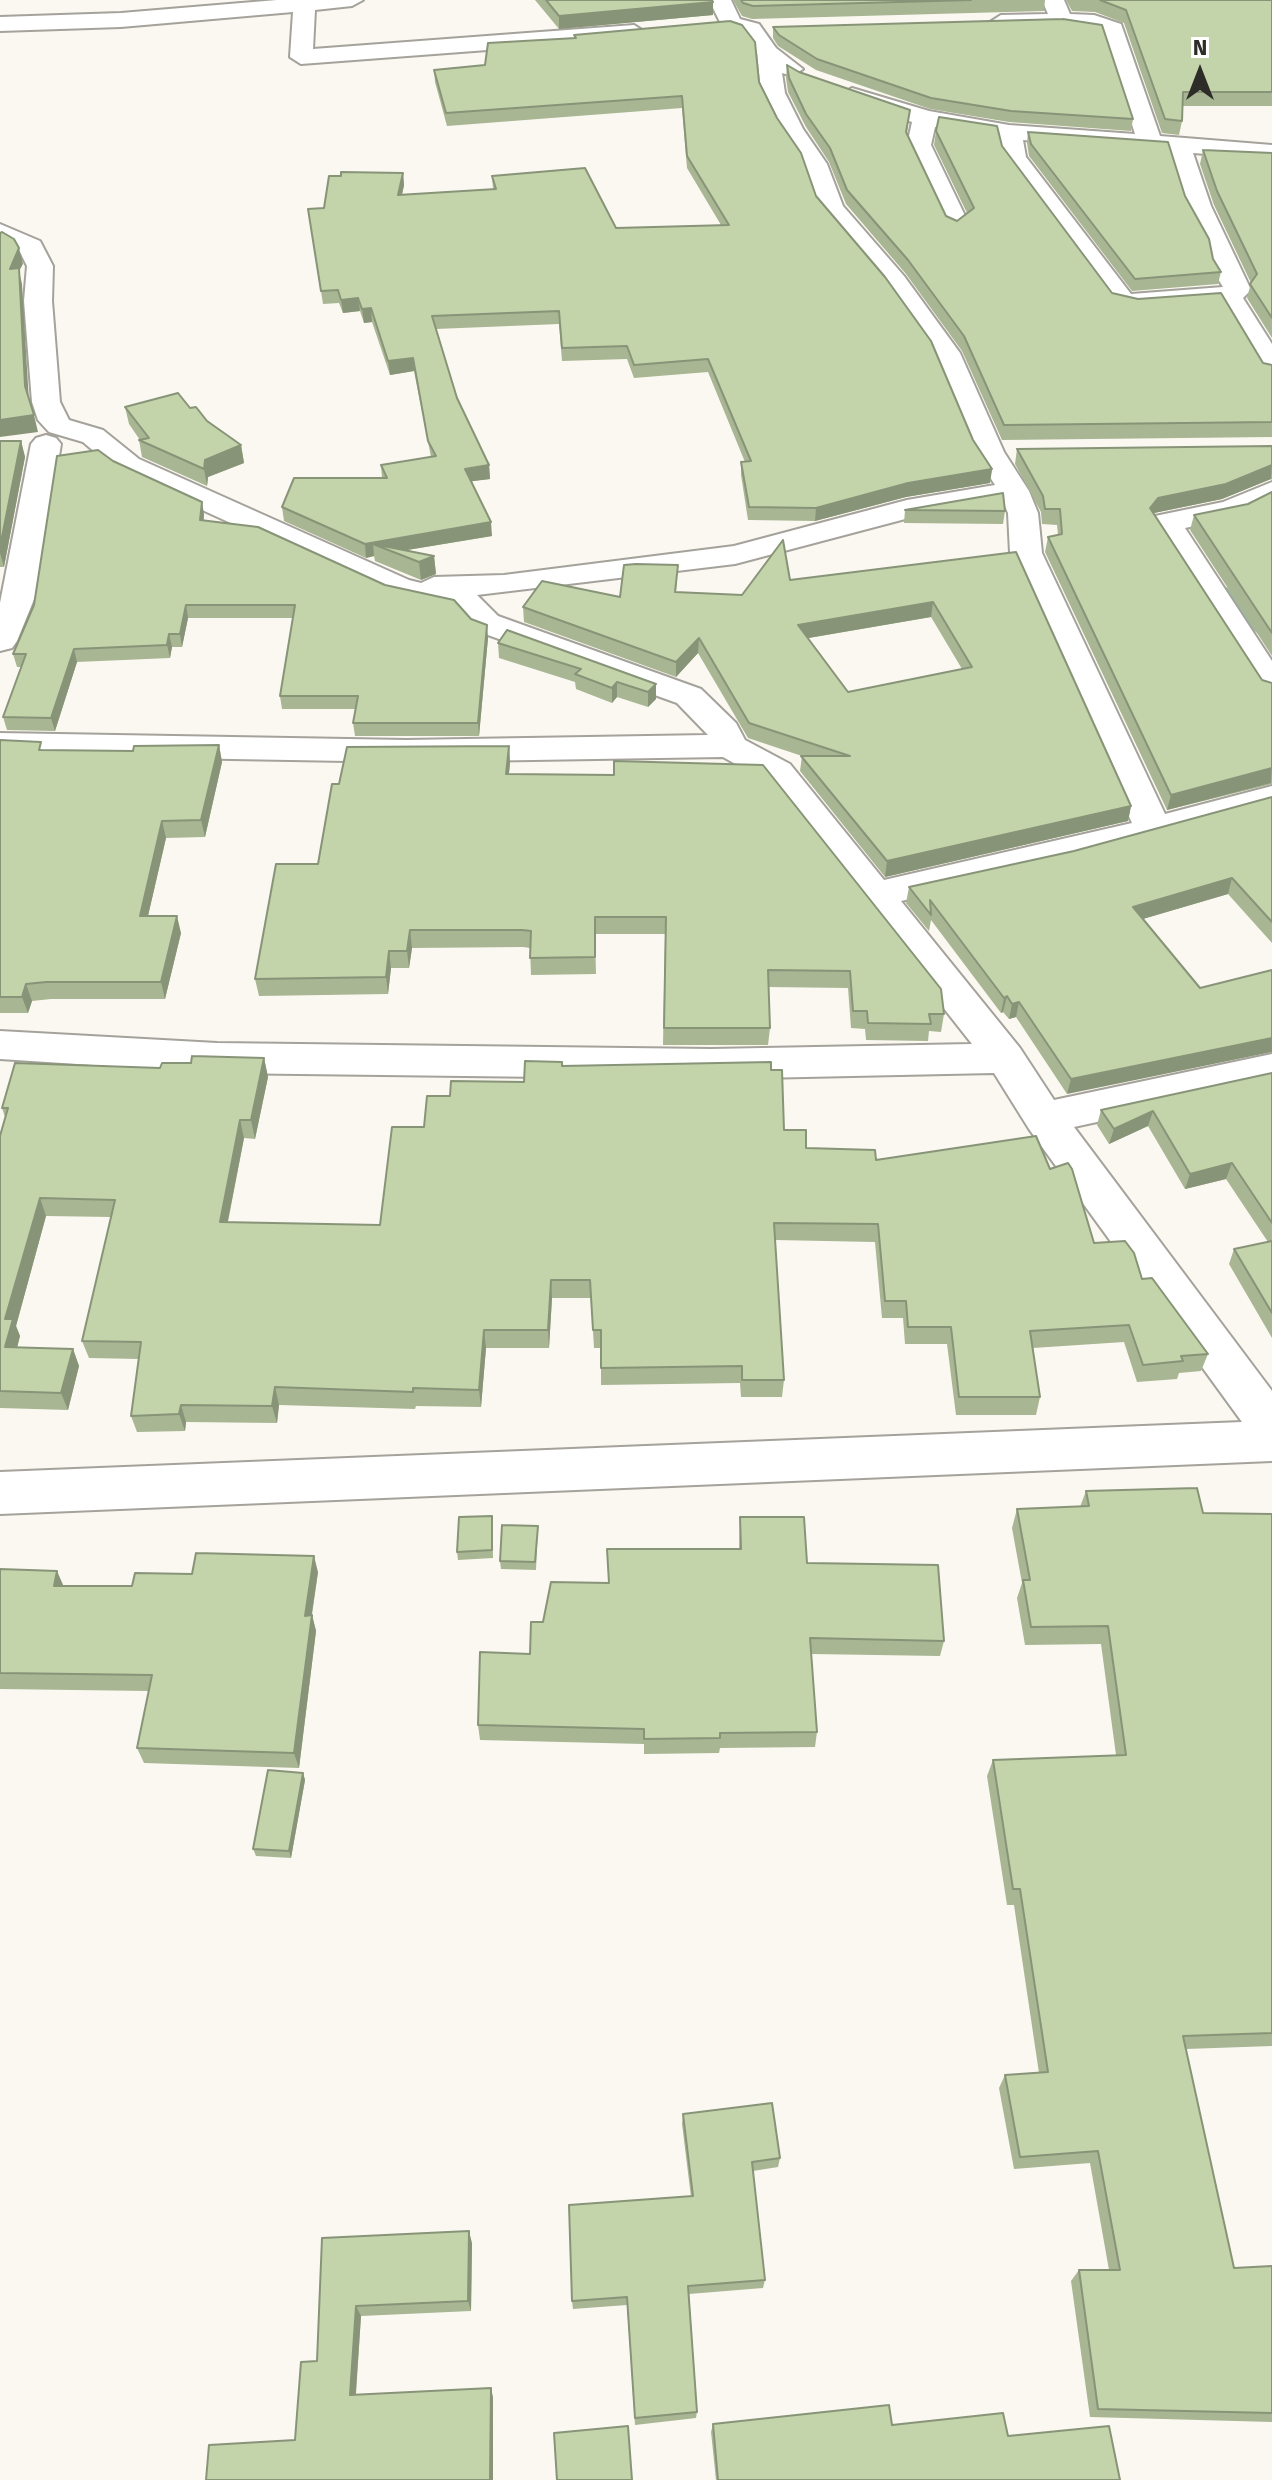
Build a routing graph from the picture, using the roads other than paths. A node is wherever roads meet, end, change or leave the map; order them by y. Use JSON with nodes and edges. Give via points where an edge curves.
{"nodes":[{"id":1,"x":352,"y":0,"type":"edge"},
{"id":2,"x":720,"y":0,"type":"edge"},
{"id":3,"x":305,"y":2,"type":"junction"},
{"id":4,"x":1058,"y":10,"type":"edge"},
{"id":5,"x":976,"y":23,"type":"edge"},
{"id":6,"x":0,"y":24,"type":"edge"},
{"id":7,"x":700,"y":26,"type":"edge"},
{"id":8,"x":741,"y":26,"type":"junction"},
{"id":9,"x":783,"y":28,"type":"edge"},
{"id":10,"x":655,"y":30,"type":"edge"},
{"id":11,"x":768,"y":53,"type":"junction"},
{"id":12,"x":807,"y":78,"type":"edge"},
{"id":13,"x":835,"y":88,"type":"edge"},
{"id":14,"x":925,"y":118,"type":"junction"},
{"id":15,"x":1009,"y":132,"type":"junction"},
{"id":16,"x":1149,"y":140,"type":"junction"},
{"id":17,"x":1178,"y":145,"type":"junction"},
{"id":18,"x":1272,"y":152,"type":"edge"},
{"id":19,"x":956,"y":224,"type":"edge"},
{"id":20,"x":0,"y":232,"type":"edge"},
{"id":21,"x":1226,"y":296,"type":"junction"},
{"id":22,"x":1272,"y":370,"type":"edge"},
{"id":23,"x":40,"y":439,"type":"junction"},
{"id":24,"x":1021,"y":451,"type":"edge"},
{"id":25,"x":989,"y":452,"type":"junction"},
{"id":26,"x":1014,"y":491,"type":"junction"},
{"id":27,"x":1272,"y":491,"type":"edge"},
{"id":28,"x":399,"y":588,"type":"junction"},
{"id":29,"x":1253,"y":635,"type":"edge"},
{"id":30,"x":0,"y":641,"type":"edge"},
{"id":31,"x":1272,"y":687,"type":"edge"},
{"id":32,"x":0,"y":732,"type":"edge"},
{"id":33,"x":727,"y":738,"type":"junction"},
{"id":34,"x":0,"y":744,"type":"edge"},
{"id":35,"x":1272,"y":797,"type":"edge"},
{"id":36,"x":1153,"y":828,"type":"junction"},
{"id":37,"x":875,"y":894,"type":"junction"},
{"id":38,"x":0,"y":1045,"type":"edge"},
{"id":39,"x":1006,"y":1058,"type":"junction"},
{"id":40,"x":1272,"y":1069,"type":"edge"},
{"id":41,"x":1044,"y":1118,"type":"junction"},
{"id":42,"x":1253,"y":1374,"type":"edge"},
{"id":43,"x":1272,"y":1427,"type":"edge"},
{"id":44,"x":1272,"y":1441,"type":"edge"},
{"id":45,"x":0,"y":1493,"type":"edge"}],
"edges":[{"from":1,"to":3,"type":"street"},
{"from":2,"to":8,"type":"street"},
{"from":3,"to":6,"type":"street","via":[[121,20]]},
{"from":3,"to":10,"type":"street","via":[[301,57]]},
{"from":4,"to":5,"type":"street"},
{"from":4,"to":16,"type":"street","via":[[1113,29]]},
{"from":7,"to":8,"type":"street"},
{"from":8,"to":9,"type":"street"},
{"from":8,"to":11,"type":"street"},
{"from":11,"to":12,"type":"street"},
{"from":11,"to":25,"type":"street","via":[[773,93],[815,164],[831,208],[895,282],[946,353]]},
{"from":13,"to":14,"type":"street"},
{"from":14,"to":15,"type":"street"},
{"from":14,"to":19,"type":"street","via":[[919,145]]},
{"from":15,"to":16,"type":"street"},
{"from":15,"to":21,"type":"street","via":[[1014,158],[1122,300],[1149,303]]},
{"from":16,"to":17,"type":"street"},
{"from":17,"to":18,"type":"street"},
{"from":17,"to":21,"type":"street","via":[[1198,206],[1238,290]]},
{"from":20,"to":23,"type":"street","via":[[31,247],[40,266],[46,402],[53,420]]},
{"from":21,"to":22,"type":"street","via":[[1240,310]]},
{"from":23,"to":28,"type":"street","via":[[93,436],[128,465]]},
{"from":23,"to":30,"type":"street","via":[[21,592]]},
{"from":24,"to":25,"type":"street"},
{"from":25,"to":26,"type":"street"},
{"from":26,"to":28,"type":"street","via":[[907,509],[735,555],[504,585]]},
{"from":26,"to":36,"type":"street","via":[[1023,513],[1012,555]]},
{"from":27,"to":29,"type":"street","via":[[1232,509],[1166,523]]},
{"from":28,"to":33,"type":"street","via":[[468,603],[486,623],[689,696]]},
{"from":29,"to":31,"type":"street"},
{"from":32,"to":33,"type":"street"},
{"from":33,"to":34,"type":"street","via":[[406,751]]},
{"from":33,"to":37,"type":"street","via":[[777,772]]},
{"from":35,"to":36,"type":"street"},
{"from":36,"to":37,"type":"street","via":[[1070,852]]},
{"from":37,"to":39,"type":"street"},
{"from":38,"to":39,"type":"street","via":[[217,1058],[711,1064]]},
{"from":39,"to":41,"type":"street"},
{"from":40,"to":41,"type":"street"},
{"from":41,"to":42,"type":"street"},
{"from":42,"to":43,"type":"street"},
{"from":44,"to":45,"type":"street"}]}
